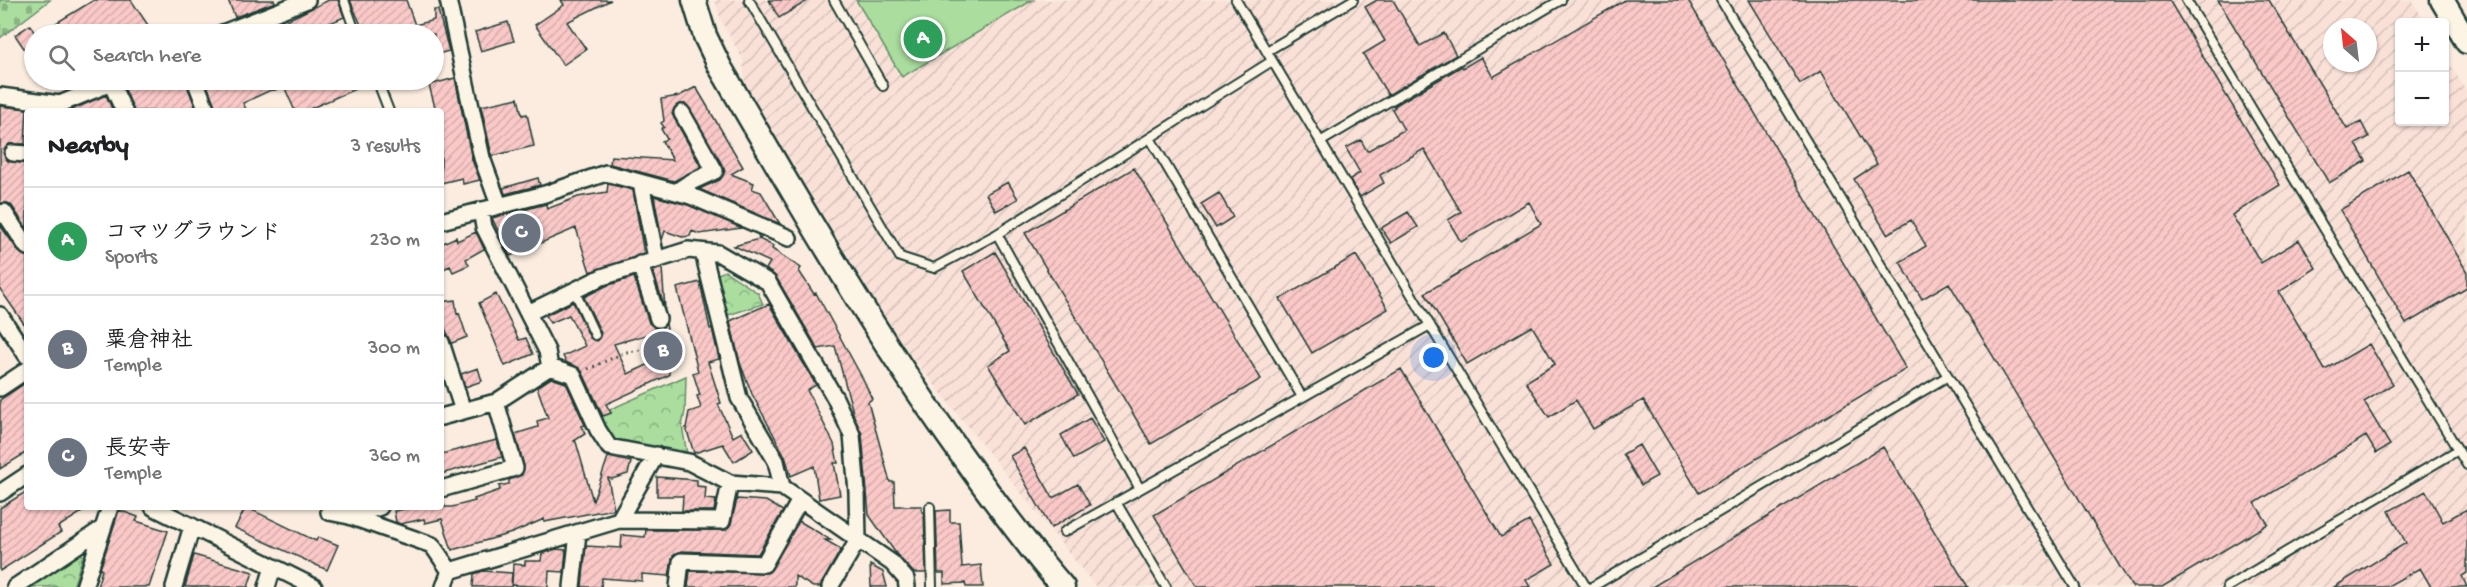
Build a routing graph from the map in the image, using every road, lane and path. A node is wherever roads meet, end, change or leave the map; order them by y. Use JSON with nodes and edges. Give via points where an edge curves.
{"nodes":[{"id":1,"x":307,"y":0,"type":"edge"},
{"id":2,"x":344,"y":0,"type":"edge"},
{"id":3,"x":448,"y":0,"type":"edge"},
{"id":4,"x":694,"y":0,"type":"edge"},
{"id":5,"x":749,"y":0,"type":"edge"},
{"id":6,"x":834,"y":0,"type":"edge"},
{"id":7,"x":1236,"y":0,"type":"edge"},
{"id":8,"x":1353,"y":0,"type":"edge"},
{"id":9,"x":1561,"y":0,"type":"edge"},
{"id":10,"x":1721,"y":0,"type":"edge"},
{"id":11,"x":2186,"y":0,"type":"edge"},
{"id":12,"x":2442,"y":0,"type":"edge"},
{"id":13,"x":260,"y":24,"type":"edge"},
{"id":14,"x":352,"y":24,"type":"edge"},
{"id":15,"x":2467,"y":42,"type":"edge"},
{"id":16,"x":1267,"y":51,"type":"junction"},
{"id":17,"x":1272,"y":61,"type":"junction"},
{"id":18,"x":883,"y":86,"type":"dead end"},
{"id":19,"x":93,"y":90,"type":"edge"},
{"id":20,"x":117,"y":90,"type":"edge"},
{"id":21,"x":199,"y":90,"type":"edge"},
{"id":22,"x":380,"y":90,"type":"edge"},
{"id":23,"x":0,"y":96,"type":"edge"},
{"id":24,"x":43,"y":107,"type":"edge"},
{"id":25,"x":123,"y":108,"type":"edge"},
{"id":26,"x":206,"y":108,"type":"edge"},
{"id":27,"x":388,"y":108,"type":"edge"},
{"id":28,"x":682,"y":113,"type":"dead end"},
{"id":29,"x":1150,"y":138,"type":"junction"},
{"id":30,"x":1320,"y":141,"type":"junction"},
{"id":31,"x":641,"y":183,"type":"junction"},
{"id":32,"x":677,"y":191,"type":"junction"},
{"id":33,"x":499,"y":205,"type":"junction"},
{"id":34,"x":481,"y":210,"type":"junction"},
{"id":35,"x":0,"y":215,"type":"edge"},
{"id":36,"x":444,"y":220,"type":"edge"},
{"id":37,"x":997,"y":234,"type":"junction"},
{"id":38,"x":789,"y":237,"type":"dead end"},
{"id":39,"x":24,"y":243,"type":"edge"},
{"id":40,"x":703,"y":252,"type":"junction"},
{"id":41,"x":656,"y":258,"type":"junction"},
{"id":42,"x":640,"y":264,"type":"junction"},
{"id":43,"x":574,"y":290,"type":"junction"},
{"id":44,"x":528,"y":313,"type":"junction"},
{"id":45,"x":0,"y":315,"type":"edge"},
{"id":46,"x":658,"y":319,"type":"dead end"},
{"id":47,"x":1430,"y":325,"type":"junction"},
{"id":48,"x":24,"y":329,"type":"edge"},
{"id":49,"x":596,"y":335,"type":"dead end"},
{"id":50,"x":14,"y":336,"type":"junction"},
{"id":51,"x":651,"y":350,"type":"dead end"},
{"id":52,"x":24,"y":351,"type":"edge"},
{"id":53,"x":444,"y":351,"type":"edge"},
{"id":54,"x":550,"y":367,"type":"junction"},
{"id":55,"x":24,"y":372,"type":"edge"},
{"id":56,"x":573,"y":375,"type":"junction"},
{"id":57,"x":1948,"y":376,"type":"junction"},
{"id":58,"x":0,"y":388,"type":"edge"},
{"id":59,"x":1302,"y":397,"type":"junction"},
{"id":60,"x":496,"y":402,"type":"junction"},
{"id":61,"x":463,"y":411,"type":"junction"},
{"id":62,"x":444,"y":416,"type":"edge"},
{"id":63,"x":2458,"y":450,"type":"junction"},
{"id":64,"x":656,"y":455,"type":"junction"},
{"id":65,"x":2467,"y":465,"type":"edge"},
{"id":66,"x":24,"y":477,"type":"edge"},
{"id":67,"x":730,"y":483,"type":"junction"},
{"id":68,"x":782,"y":487,"type":"junction"},
{"id":69,"x":444,"y":488,"type":"edge"},
{"id":70,"x":1140,"y":489,"type":"junction"},
{"id":71,"x":0,"y":492,"type":"edge"},
{"id":72,"x":800,"y":500,"type":"junction"},
{"id":73,"x":1116,"y":502,"type":"junction"},
{"id":74,"x":930,"y":507,"type":"dead end"},
{"id":75,"x":109,"y":510,"type":"edge"},
{"id":76,"x":159,"y":510,"type":"edge"},
{"id":77,"x":329,"y":510,"type":"edge"},
{"id":78,"x":370,"y":510,"type":"edge"},
{"id":79,"x":349,"y":516,"type":"junction"},
{"id":80,"x":619,"y":520,"type":"junction"},
{"id":81,"x":192,"y":526,"type":"junction"},
{"id":82,"x":103,"y":528,"type":"junction"},
{"id":83,"x":578,"y":532,"type":"junction"},
{"id":84,"x":1064,"y":532,"type":"dead end"},
{"id":85,"x":858,"y":540,"type":"junction"},
{"id":86,"x":273,"y":567,"type":"junction"},
{"id":87,"x":450,"y":571,"type":"junction"},
{"id":88,"x":911,"y":586,"type":"edge"},
{"id":89,"x":15,"y":587,"type":"edge"},
{"id":90,"x":84,"y":587,"type":"edge"},
{"id":91,"x":174,"y":587,"type":"edge"},
{"id":92,"x":267,"y":587,"type":"edge"},
{"id":93,"x":314,"y":587,"type":"edge"},
{"id":94,"x":444,"y":587,"type":"edge"},
{"id":95,"x":572,"y":587,"type":"edge"},
{"id":96,"x":678,"y":587,"type":"edge"},
{"id":97,"x":830,"y":587,"type":"edge"},
{"id":98,"x":932,"y":587,"type":"edge"},
{"id":99,"x":1063,"y":587,"type":"edge"},
{"id":100,"x":1166,"y":587,"type":"edge"},
{"id":101,"x":1586,"y":587,"type":"edge"},
{"id":102,"x":1592,"y":587,"type":"edge"},
{"id":103,"x":2075,"y":587,"type":"edge"},
{"id":104,"x":2227,"y":587,"type":"edge"}],
"edges":[{"from":1,"to":13,"type":"street"},
{"from":2,"to":14,"type":"lane"},
{"from":3,"to":33,"type":"street","via":[[482,158]]},
{"from":4,"to":99,"type":"street","via":[[720,67],[875,328],[1027,546]]},
{"from":5,"to":37,"type":"lane","via":[[900,257],[934,268]]},
{"from":6,"to":18,"type":"lane"},
{"from":7,"to":16,"type":"lane"},
{"from":8,"to":16,"type":"lane"},
{"from":9,"to":30,"type":"lane"},
{"from":10,"to":57,"type":"lane"},
{"from":11,"to":63,"type":"lane"},
{"from":12,"to":15,"type":"street"},
{"from":16,"to":17,"type":"lane"},
{"from":17,"to":29,"type":"lane"},
{"from":17,"to":30,"type":"lane"},
{"from":19,"to":24,"type":"street"},
{"from":20,"to":25,"type":"street"},
{"from":21,"to":26,"type":"street"},
{"from":22,"to":27,"type":"lane"},
{"from":23,"to":24,"type":"street"},
{"from":28,"to":32,"type":"street","via":[[715,171]]},
{"from":29,"to":37,"type":"lane"},
{"from":29,"to":59,"type":"lane"},
{"from":30,"to":47,"type":"lane"},
{"from":31,"to":32,"type":"street"},
{"from":31,"to":33,"type":"street","via":[[606,173]]},
{"from":31,"to":41,"type":"street"},
{"from":32,"to":38,"type":"street"},
{"from":33,"to":34,"type":"street"},
{"from":34,"to":36,"type":"street"},
{"from":34,"to":44,"type":"street","via":[[484,227]]},
{"from":35,"to":39,"type":"street","via":[[4,212]]},
{"from":37,"to":70,"type":"lane"},
{"from":40,"to":41,"type":"street","via":[[688,250]]},
{"from":40,"to":68,"type":"street","via":[[739,398],[776,461]]},
{"from":40,"to":85,"type":"street","via":[[718,253],[768,282],[835,398],[852,435]]},
{"from":41,"to":42,"type":"street"},
{"from":42,"to":43,"type":"street"},
{"from":42,"to":46,"type":"street"},
{"from":43,"to":44,"type":"street"},
{"from":43,"to":49,"type":"lane"},
{"from":44,"to":54,"type":"street","via":[[547,351]]},
{"from":45,"to":50,"type":"street"},
{"from":47,"to":59,"type":"lane"},
{"from":47,"to":101,"type":"lane"},
{"from":48,"to":50,"type":"street"},
{"from":50,"to":52,"type":"street"},
{"from":51,"to":56,"type":"path","via":[[626,352]]},
{"from":53,"to":61,"type":"street"},
{"from":54,"to":56,"type":"street"},
{"from":54,"to":60,"type":"street"},
{"from":55,"to":58,"type":"street"},
{"from":56,"to":64,"type":"street","via":[[609,447]]},
{"from":57,"to":102,"type":"lane"},
{"from":57,"to":103,"type":"lane"},
{"from":59,"to":70,"type":"lane"},
{"from":60,"to":61,"type":"street"},
{"from":60,"to":69,"type":"street","via":[[514,468]]},
{"from":61,"to":62,"type":"street"},
{"from":63,"to":65,"type":"lane"},
{"from":63,"to":104,"type":"lane"},
{"from":64,"to":67,"type":"street","via":[[689,462]]},
{"from":64,"to":80,"type":"street"},
{"from":66,"to":71,"type":"street"},
{"from":67,"to":68,"type":"street"},
{"from":67,"to":80,"type":"street","via":[[722,521]]},
{"from":68,"to":72,"type":"street"},
{"from":70,"to":73,"type":"lane"},
{"from":72,"to":85,"type":"street"},
{"from":72,"to":96,"type":"street","via":[[764,564],[681,561]]},
{"from":73,"to":84,"type":"lane"},
{"from":73,"to":100,"type":"lane"},
{"from":74,"to":98,"type":"lane"},
{"from":75,"to":82,"type":"street"},
{"from":76,"to":81,"type":"street"},
{"from":77,"to":79,"type":"street"},
{"from":78,"to":79,"type":"street"},
{"from":79,"to":87,"type":"street","via":[[432,545]]},
{"from":80,"to":83,"type":"street"},
{"from":81,"to":86,"type":"street"},
{"from":81,"to":91,"type":"street"},
{"from":82,"to":89,"type":"street"},
{"from":82,"to":90,"type":"street"},
{"from":83,"to":87,"type":"street"},
{"from":83,"to":95,"type":"street"},
{"from":85,"to":88,"type":"street","via":[[892,563]]},
{"from":85,"to":97,"type":"street"},
{"from":86,"to":92,"type":"street"},
{"from":86,"to":93,"type":"street"},
{"from":87,"to":94,"type":"street"}]}
